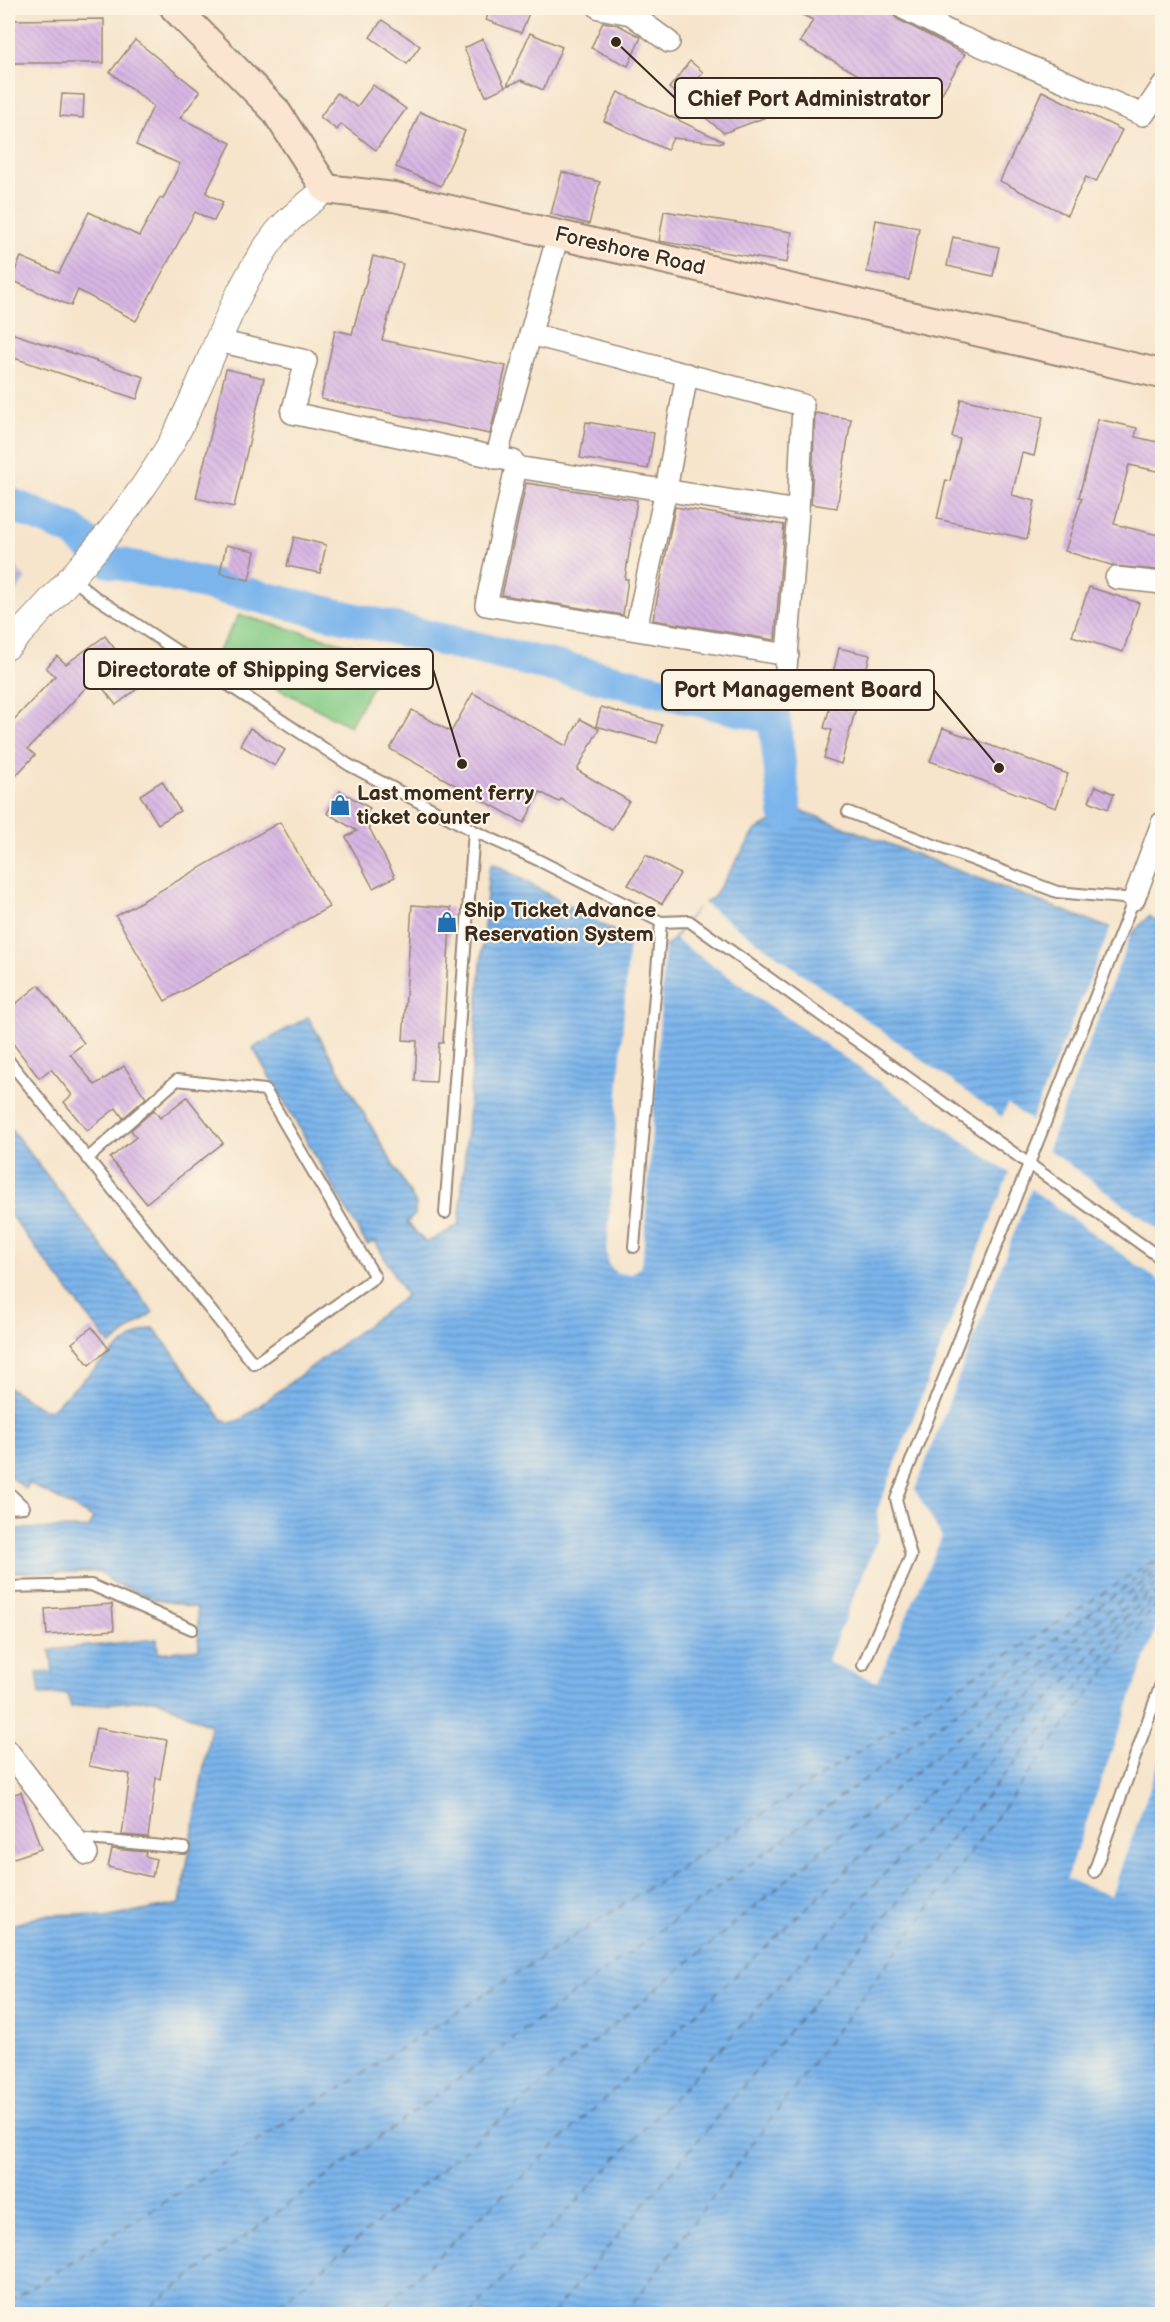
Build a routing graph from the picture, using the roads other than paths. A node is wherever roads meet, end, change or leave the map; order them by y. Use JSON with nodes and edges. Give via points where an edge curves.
{"nodes":[{"id":1,"x":176,"y":8,"type":"edge"},
{"id":2,"x":599,"y":8,"type":"edge"},
{"id":3,"x":903,"y":8,"type":"edge"},
{"id":4,"x":669,"y":42,"type":"dead end"},
{"id":5,"x":1162,"y":87,"type":"edge"},
{"id":6,"x":326,"y":189,"type":"junction"},
{"id":7,"x":558,"y":235,"type":"junction"},
{"id":8,"x":530,"y":334,"type":"junction"},
{"id":9,"x":218,"y":341,"type":"junction"},
{"id":10,"x":687,"y":374,"type":"junction"},
{"id":11,"x":1162,"y":374,"type":"edge"},
{"id":12,"x":496,"y":458,"type":"junction"},
{"id":13,"x":516,"y":467,"type":"junction"},
{"id":14,"x":666,"y":490,"type":"junction"},
{"id":15,"x":798,"y":511,"type":"junction"},
{"id":16,"x":78,"y":572,"type":"junction"},
{"id":17,"x":1116,"y":578,"type":"dead end"},
{"id":18,"x":1162,"y":583,"type":"edge"},
{"id":19,"x":636,"y":629,"type":"junction"},
{"id":20,"x":8,"y":646,"type":"edge"},
{"id":21,"x":848,"y":812,"type":"dead end"},
{"id":22,"x":1162,"y":823,"type":"edge"},
{"id":23,"x":474,"y":831,"type":"junction"},
{"id":24,"x":1134,"y":899,"type":"junction"},
{"id":25,"x":661,"y":922,"type":"junction"},
{"id":26,"x":8,"y":1060,"type":"edge"},
{"id":27,"x":87,"y":1159,"type":"junction"},
{"id":28,"x":1029,"y":1162,"type":"junction"},
{"id":29,"x":445,"y":1214,"type":"dead end"},
{"id":30,"x":634,"y":1247,"type":"dead end"},
{"id":31,"x":1162,"y":1259,"type":"edge"},
{"id":32,"x":8,"y":1492,"type":"edge"},
{"id":33,"x":8,"y":1508,"type":"edge"},
{"id":34,"x":8,"y":1587,"type":"edge"},
{"id":35,"x":192,"y":1629,"type":"dead end"},
{"id":36,"x":863,"y":1665,"type":"dead end"},
{"id":37,"x":1162,"y":1681,"type":"edge"},
{"id":38,"x":8,"y":1751,"type":"edge"},
{"id":39,"x":81,"y":1846,"type":"joint"},
{"id":40,"x":184,"y":1848,"type":"dead end"},
{"id":41,"x":1094,"y":1872,"type":"dead end"}],
"edges":[{"from":1,"to":6,"type":"main road","via":[[275,110]]},
{"from":2,"to":4,"type":"street","via":[[631,14]]},
{"from":3,"to":5,"type":"street","via":[[956,35],[1143,115]]},
{"from":6,"to":7,"type":"main road","name":"Foreshore Road","via":[[394,197]]},
{"from":6,"to":9,"type":"street","via":[[277,232],[252,268]]},
{"from":7,"to":8,"type":"street"},
{"from":7,"to":11,"type":"main road","name":"Foreshore Road"},
{"from":8,"to":10,"type":"street"},
{"from":8,"to":12,"type":"street"},
{"from":9,"to":12,"type":"street","via":[[306,361],[292,413]]},
{"from":9,"to":16,"type":"street","via":[[171,444]]},
{"from":10,"to":14,"type":"street"},
{"from":10,"to":15,"type":"street","via":[[803,405]]},
{"from":12,"to":13,"type":"street","via":[[513,461]]},
{"from":13,"to":14,"type":"street"},
{"from":13,"to":19,"type":"street","via":[[486,605]]},
{"from":14,"to":15,"type":"street"},
{"from":14,"to":19,"type":"street"},
{"from":15,"to":19,"type":"street","via":[[787,662]]},
{"from":16,"to":20,"type":"street"},
{"from":16,"to":23,"type":"lane","via":[[94,596],[349,765]]},
{"from":17,"to":18,"type":"street"},
{"from":21,"to":24,"type":"lane","via":[[1058,892]]},
{"from":22,"to":24,"type":"street"},
{"from":23,"to":25,"type":"lane"},
{"from":23,"to":29,"type":"lane"},
{"from":24,"to":28,"type":"lane"},
{"from":25,"to":28,"type":"lane","via":[[689,921]]},
{"from":25,"to":30,"type":"lane"},
{"from":26,"to":27,"type":"lane"},
{"from":27,"to":27,"type":"lane","via":[[254,1364],[375,1277],[266,1090],[177,1080]]},
{"from":28,"to":31,"type":"lane"},
{"from":28,"to":36,"type":"lane","via":[[896,1499],[911,1556]]},
{"from":32,"to":33,"type":"lane","via":[[24,1507]]},
{"from":34,"to":35,"type":"lane","via":[[91,1585]]},
{"from":37,"to":41,"type":"lane"},
{"from":38,"to":39,"type":"street"},
{"from":39,"to":40,"type":"lane"}]}
